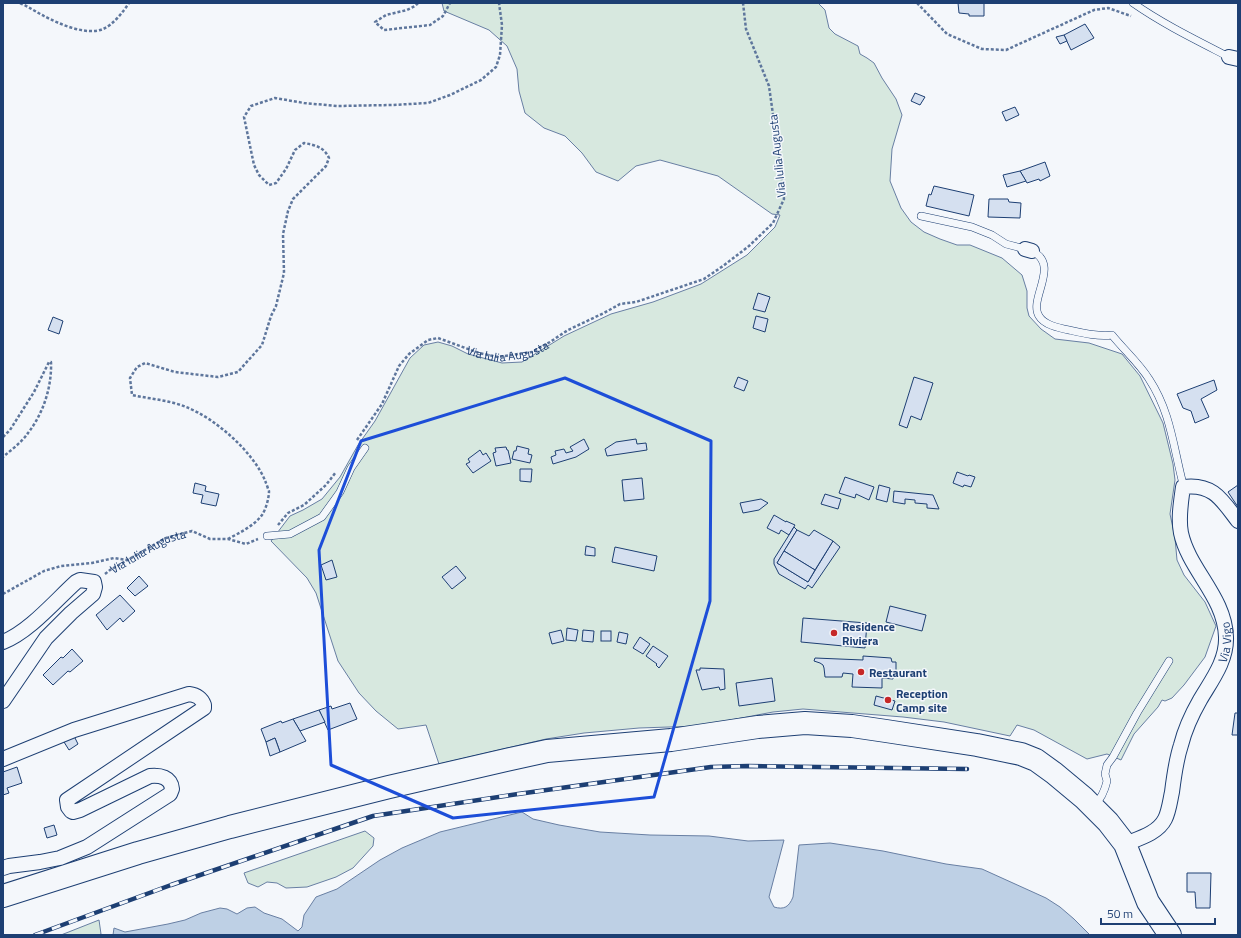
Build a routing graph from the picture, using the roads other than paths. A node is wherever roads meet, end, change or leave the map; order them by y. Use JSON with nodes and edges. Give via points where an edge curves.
{"nodes":[{"id":1,"x":1132,"y":3,"type":"edge"},
{"id":2,"x":1234,"y":58,"type":"edge"},
{"id":3,"x":921,"y":216,"type":"dead end"},
{"id":4,"x":365,"y":448,"type":"dead end"},
{"id":5,"x":1182,"y":484,"type":"junction"},
{"id":6,"x":1238,"y":521,"type":"edge"},
{"id":7,"x":267,"y":536,"type":"road end"},
{"id":8,"x":3,"y":642,"type":"edge"},
{"id":9,"x":1169,"y":661,"type":"dead end"},
{"id":10,"x":3,"y":701,"type":"edge"},
{"id":11,"x":3,"y":759,"type":"edge"},
{"id":12,"x":1101,"y":816,"type":"junction"},
{"id":13,"x":1124,"y":842,"type":"junction"},
{"id":14,"x":3,"y":868,"type":"edge"},
{"id":15,"x":3,"y":896,"type":"edge"},
{"id":16,"x":1170,"y":935,"type":"edge"}],
"edges":[{"from":1,"to":2,"type":"lane","via":[[1193,39]]},
{"from":3,"to":5,"type":"lane","via":[[972,227],[1006,244],[1040,256],[1044,265],[1037,303],[1038,316],[1047,324],[1081,333],[1112,335],[1134,359],[1162,401]]},
{"from":4,"to":7,"type":"lane","via":[[351,468],[340,492],[322,517],[290,534]]},
{"from":5,"to":6,"type":"street","via":[[1210,490],[1221,499]]},
{"from":5,"to":13,"type":"street","name":"Via Vigo","via":[[1180,531],[1185,547],[1216,600],[1226,638],[1219,669],[1191,718],[1181,744],[1165,819],[1154,831]]},
{"from":8,"to":10,"type":"street","via":[[26,630],[76,582],[94,582],[93,594],[46,638]]},
{"from":9,"to":12,"type":"lane","via":[[1107,766]]},
{"from":11,"to":14,"type":"street","via":[[74,730],[189,694],[200,698],[204,705],[204,708],[67,800],[67,803],[70,811],[80,810],[150,776],[159,776],[169,781],[172,789],[170,794],[87,847],[60,858]]},
{"from":12,"to":13,"type":"main road"},
{"from":12,"to":15,"type":"main road","via":[[1084,798],[1036,760],[1021,754],[852,726],[805,723],[671,740],[548,751],[520,757],[230,827]]},
{"from":13,"to":16,"type":"main road","via":[[1148,902]]}]}
